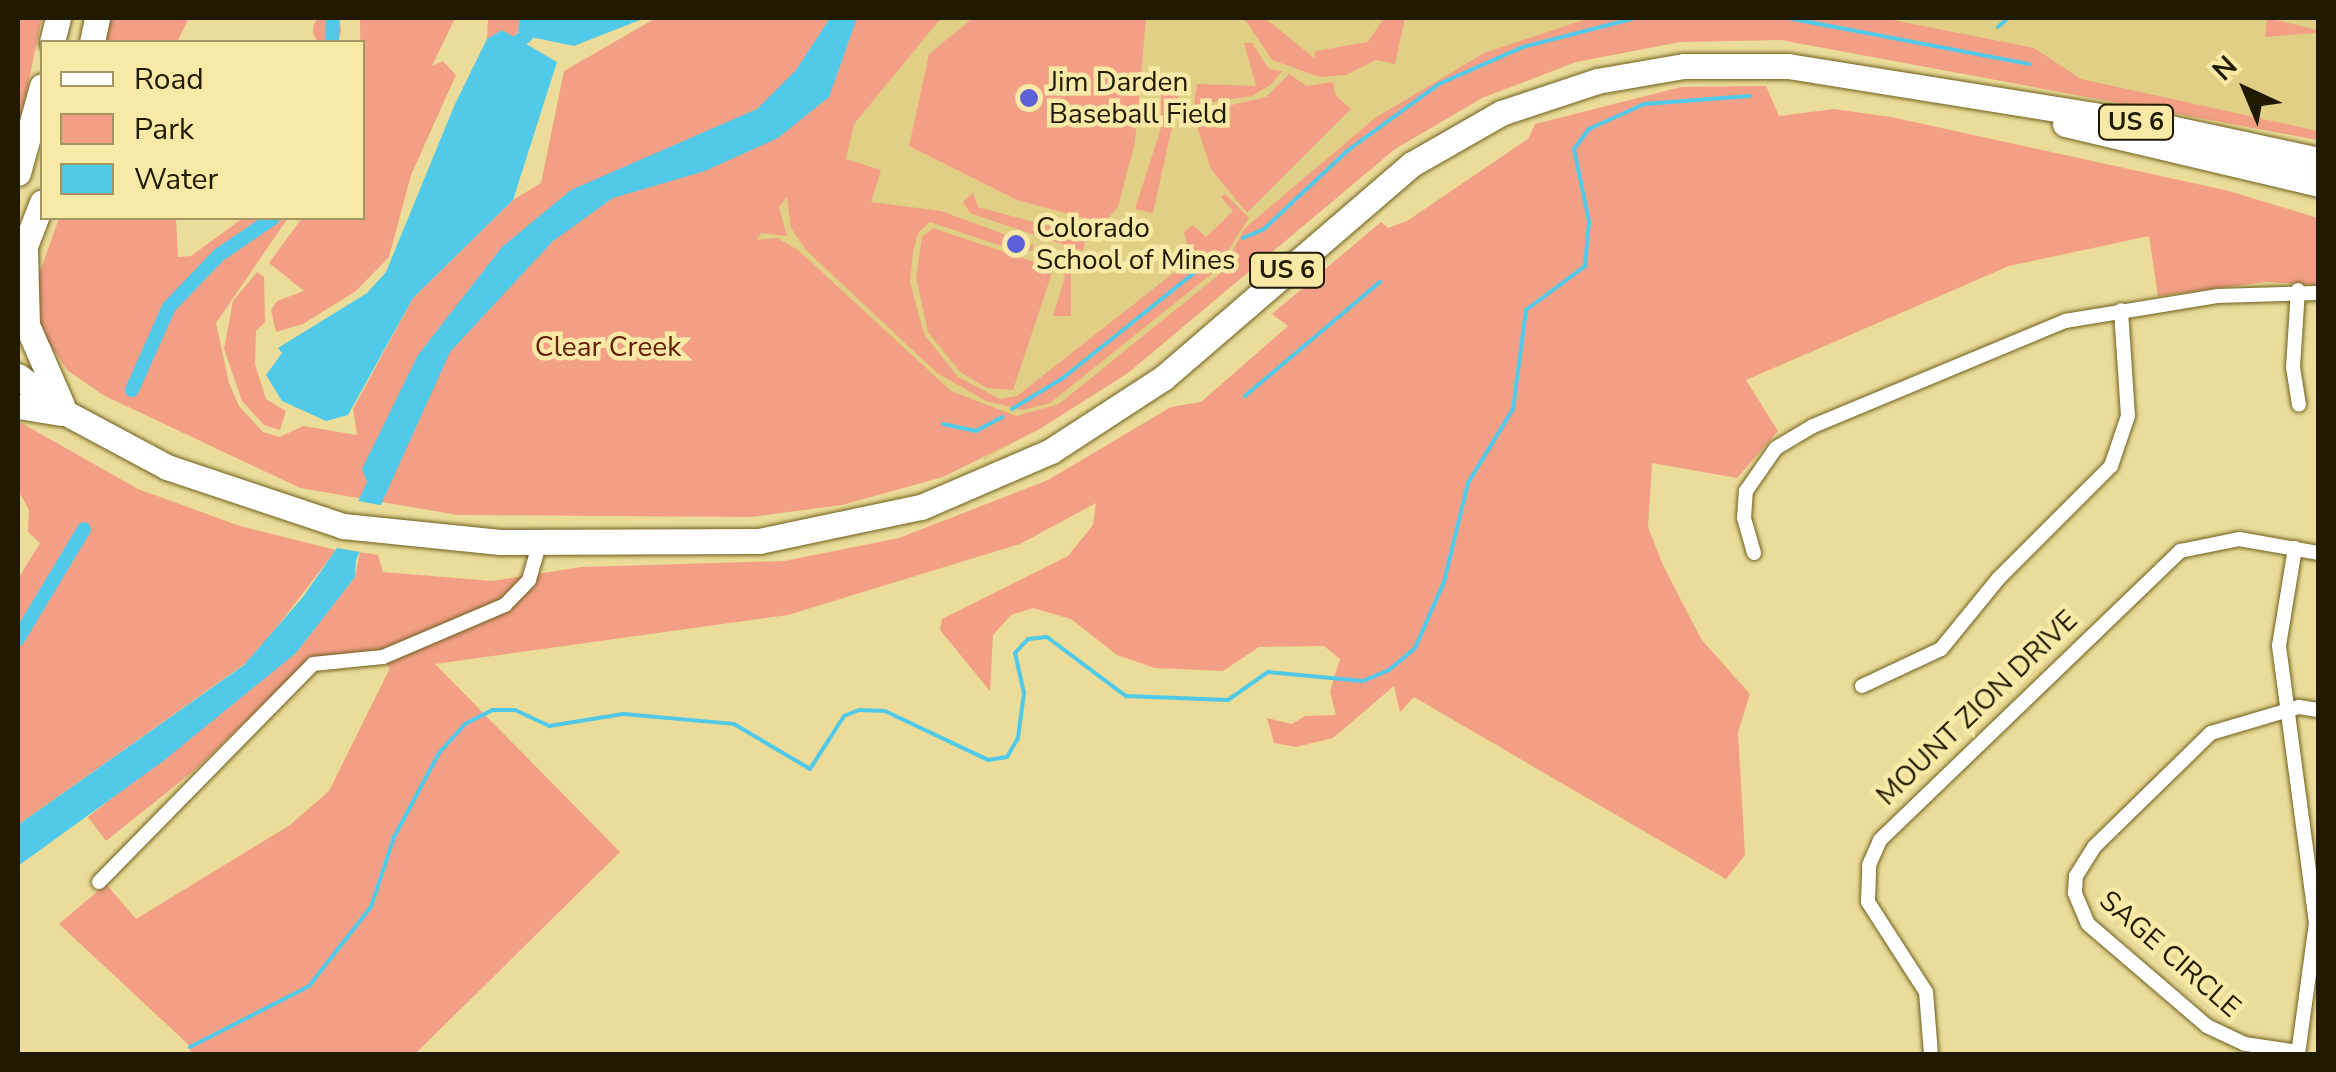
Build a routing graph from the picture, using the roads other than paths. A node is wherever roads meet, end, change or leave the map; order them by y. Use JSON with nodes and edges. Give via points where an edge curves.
{"nodes":[{"id":1,"x":40,"y":93,"type":"edge"},
{"id":2,"x":1994,"y":102,"type":"junction"},
{"id":3,"x":22,"y":154,"type":"edge"},
{"id":4,"x":2194,"y":157,"type":"junction"},
{"id":5,"x":2318,"y":158,"type":"edge"},
{"id":6,"x":18,"y":173,"type":"edge"},
{"id":7,"x":2318,"y":184,"type":"edge"},
{"id":8,"x":2318,"y":196,"type":"edge"},
{"id":9,"x":40,"y":207,"type":"edge"},
{"id":10,"x":21,"y":257,"type":"edge"},
{"id":11,"x":2298,"y":290,"type":"junction"},
{"id":12,"x":2318,"y":293,"type":"edge"},
{"id":13,"x":2121,"y":310,"type":"junction"},
{"id":14,"x":18,"y":376,"type":"edge"},
{"id":15,"x":2299,"y":405,"type":"dead end"},
{"id":16,"x":18,"y":406,"type":"edge"},
{"id":17,"x":66,"y":414,"type":"junction"},
{"id":18,"x":539,"y":544,"type":"junction"},
{"id":19,"x":2294,"y":548,"type":"junction"},
{"id":20,"x":1754,"y":553,"type":"dead end"},
{"id":21,"x":2318,"y":553,"type":"edge"},
{"id":22,"x":1862,"y":686,"type":"dead end"},
{"id":23,"x":2287,"y":710,"type":"junction"},
{"id":24,"x":2318,"y":710,"type":"edge"},
{"id":25,"x":98,"y":882,"type":"dead end"},
{"id":26,"x":1930,"y":1054,"type":"edge"},
{"id":27,"x":2298,"y":1054,"type":"edge"}],
"edges":[{"from":1,"to":3,"type":"highway"},
{"from":2,"to":4,"type":"highway","number":"US 6"},
{"from":2,"to":5,"type":"highway","number":"US 6"},
{"from":2,"to":18,"type":"highway","number":"US 6","via":[[1755,64],[1650,70],[1568,89],[1492,118],[1420,159],[1155,385],[1010,472],[921,506],[811,534],[688,545]]},
{"from":3,"to":6,"type":"highway"},
{"from":4,"to":7,"type":"highway","number":"US 6"},
{"from":4,"to":8,"type":"highway"},
{"from":9,"to":10,"type":"highway"},
{"from":10,"to":17,"type":"highway","via":[[27,325]]},
{"from":11,"to":12,"type":"street"},
{"from":11,"to":13,"type":"street"},
{"from":11,"to":15,"type":"street","via":[[2292,368]]},
{"from":13,"to":20,"type":"street","via":[[2015,338],[1776,448],[1746,491],[1744,518]]},
{"from":13,"to":22,"type":"street","via":[[2129,403],[2111,466],[1940,648]]},
{"from":14,"to":17,"type":"highway","number":"US 6"},
{"from":16,"to":17,"type":"highway"},
{"from":17,"to":18,"type":"highway","number":"US 6","via":[[178,472],[298,515],[404,536]]},
{"from":18,"to":25,"type":"street","via":[[530,580],[504,605],[383,658],[313,664]]},
{"from":19,"to":21,"type":"street","name":"MOUNT ZION DRIVE"},
{"from":19,"to":23,"type":"street","via":[[2279,646]]},
{"from":19,"to":26,"type":"street","name":"MOUNT ZION DRIVE","via":[[2222,539],[2180,550],[1880,840],[1869,864],[1868,902],[1918,974],[1930,1014]]},
{"from":23,"to":24,"type":"street","name":"SAGE CIRCLE"},
{"from":23,"to":27,"type":"street","via":[[2316,898]]},
{"from":23,"to":27,"type":"street","name":"SAGE CIRCLE","via":[[2235,721],[2191,750],[2084,859],[2075,893],[2088,924],[2207,1026],[2245,1044]]}]}
